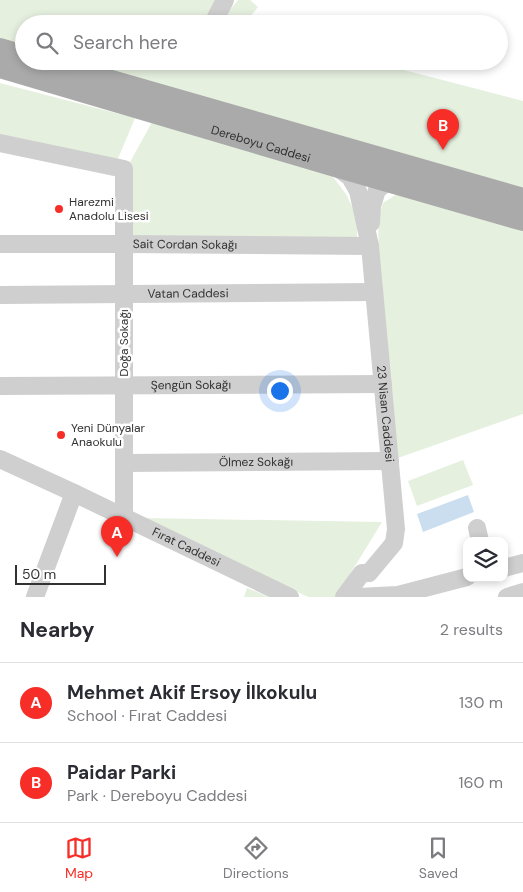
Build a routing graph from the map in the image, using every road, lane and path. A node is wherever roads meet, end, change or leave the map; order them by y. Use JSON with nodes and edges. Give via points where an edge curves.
{"nodes":[{"id":1,"x":225,"y":0,"type":"edge"},
{"id":2,"x":217,"y":15,"type":"edge"},
{"id":3,"x":0,"y":49,"type":"edge"},
{"id":4,"x":15,"y":53,"type":"edge"},
{"id":5,"x":0,"y":67,"type":"edge"},
{"id":6,"x":73,"y":70,"type":"edge"},
{"id":7,"x":0,"y":143,"type":"edge"},
{"id":8,"x":336,"y":166,"type":"junction"},
{"id":9,"x":388,"y":181,"type":"junction"},
{"id":10,"x":523,"y":199,"type":"edge"},
{"id":11,"x":523,"y":220,"type":"edge"},
{"id":12,"x":0,"y":244,"type":"edge"},
{"id":13,"x":124,"y":244,"type":"junction"},
{"id":14,"x":370,"y":246,"type":"junction"},
{"id":15,"x":374,"y":292,"type":"junction"},
{"id":16,"x":124,"y":294,"type":"junction"},
{"id":17,"x":0,"y":295,"type":"edge"},
{"id":18,"x":383,"y":384,"type":"junction"},
{"id":19,"x":124,"y":385,"type":"junction"},
{"id":20,"x":0,"y":386,"type":"edge"},
{"id":21,"x":0,"y":459,"type":"edge"},
{"id":22,"x":390,"y":461,"type":"junction"},
{"id":23,"x":124,"y":463,"type":"junction"},
{"id":24,"x":74,"y":493,"type":"junction"},
{"id":25,"x":124,"y":518,"type":"junction"},
{"id":26,"x":523,"y":563,"type":"edge"},
{"id":27,"x":508,"y":567,"type":"edge"},
{"id":28,"x":369,"y":573,"type":"junction"},
{"id":29,"x":463,"y":578,"type":"edge"},
{"id":30,"x":523,"y":592,"type":"edge"},
{"id":31,"x":35,"y":597,"type":"edge"},
{"id":32,"x":290,"y":597,"type":"edge"},
{"id":33,"x":344,"y":597,"type":"edge"},
{"id":34,"x":357,"y":597,"type":"edge"},
{"id":35,"x":507,"y":597,"type":"edge"}],
"edges":[{"from":1,"to":2,"type":"street"},
{"from":3,"to":4,"type":"main road"},
{"from":5,"to":8,"type":"main road","name":"Dereboyu Caddesi"},
{"from":6,"to":10,"type":"main road","name":"Dereboyu Caddesi"},
{"from":7,"to":13,"type":"street","name":"Doğa Sokağı","via":[[124,169]]},
{"from":8,"to":9,"type":"main road","name":"Dereboyu Caddesi"},
{"from":8,"to":14,"type":"street","via":[[350,177],[358,191]]},
{"from":9,"to":11,"type":"main road","name":"Dereboyu Caddesi"},
{"from":9,"to":14,"type":"street","via":[[377,190],[372,206]]},
{"from":12,"to":13,"type":"street","name":"Sait Cordan Sokağı"},
{"from":13,"to":14,"type":"street","name":"Sait Cordan Sokağı"},
{"from":13,"to":16,"type":"street","name":"Doğa Sokağı"},
{"from":14,"to":15,"type":"street","name":"23 Nisan Caddesi"},
{"from":15,"to":16,"type":"street","name":"Vatan Caddesi"},
{"from":15,"to":18,"type":"street","name":"23 Nisan Caddesi"},
{"from":16,"to":17,"type":"street","name":"Vatan Caddesi"},
{"from":16,"to":19,"type":"street","name":"Doğa Sokağı"},
{"from":18,"to":19,"type":"street","name":"Şengün Sokağı"},
{"from":18,"to":22,"type":"street","name":"23 Nisan Caddesi"},
{"from":19,"to":20,"type":"street","name":"Şengün Sokağı"},
{"from":19,"to":23,"type":"street","name":"Doğa Sokağı"},
{"from":21,"to":24,"type":"street","name":"Fırat Caddesi"},
{"from":22,"to":23,"type":"street","name":"Ölmez Sokağı"},
{"from":22,"to":28,"type":"street","name":"23 Nisan Caddesi","via":[[396,529],[394,543]]},
{"from":23,"to":25,"type":"street","name":"Doğa Sokağı"},
{"from":24,"to":25,"type":"street","name":"Fırat Caddesi"},
{"from":24,"to":31,"type":"street"},
{"from":25,"to":32,"type":"street","name":"Fırat Caddesi"},
{"from":26,"to":27,"type":"street"},
{"from":28,"to":33,"type":"street","via":[[362,573]]},
{"from":28,"to":34,"type":"street","via":[[370,581]]},
{"from":29,"to":34,"type":"street","via":[[398,595]]},
{"from":30,"to":35,"type":"street"}]}
